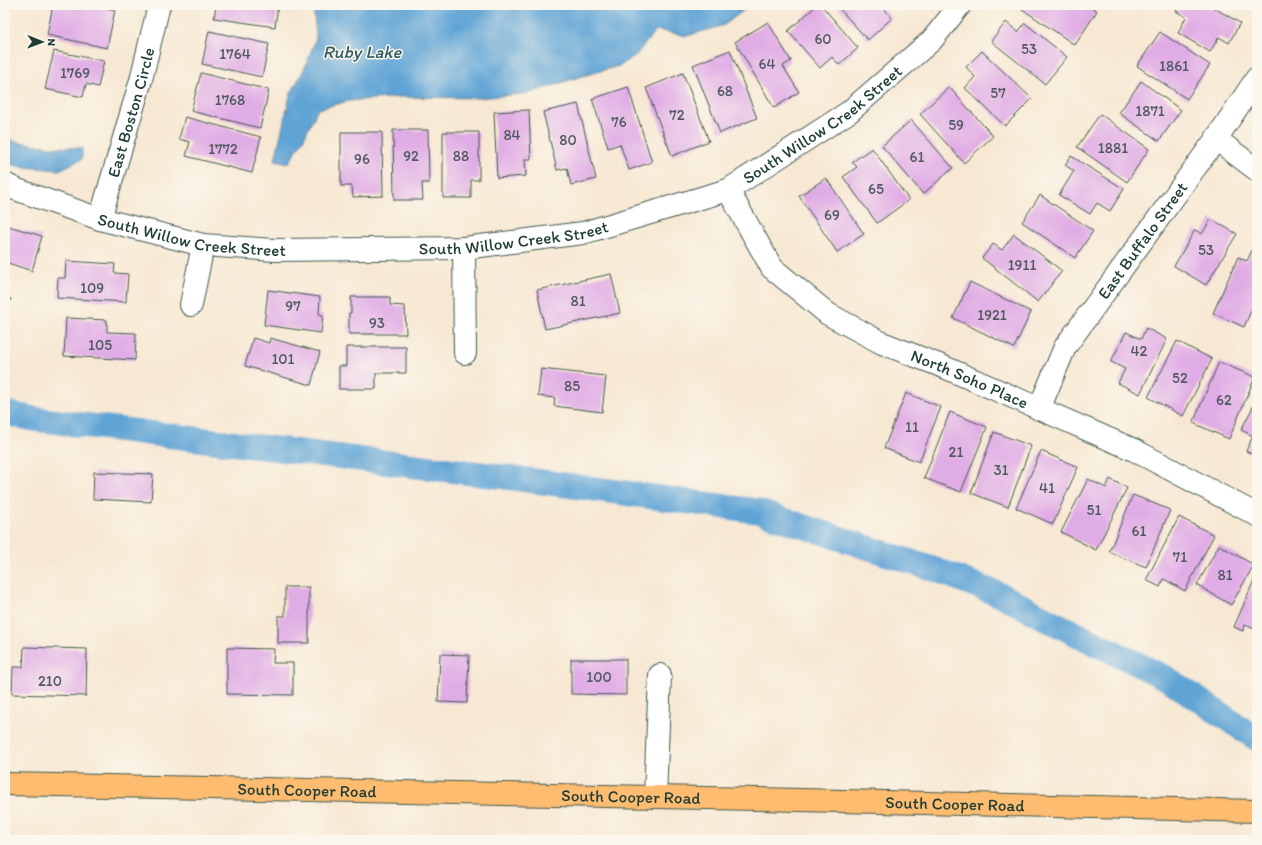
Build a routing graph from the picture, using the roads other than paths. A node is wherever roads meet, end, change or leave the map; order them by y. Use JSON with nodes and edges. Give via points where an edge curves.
{"nodes":[{"id":1,"x":159,"y":5,"type":"edge"},
{"id":2,"x":960,"y":5,"type":"edge"},
{"id":3,"x":1257,"y":78,"type":"edge"},
{"id":4,"x":1216,"y":139,"type":"junction"},
{"id":5,"x":1257,"y":170,"type":"edge"},
{"id":6,"x":5,"y":184,"type":"edge"},
{"id":7,"x":728,"y":190,"type":"junction"},
{"id":8,"x":100,"y":219,"type":"junction"},
{"id":9,"x":203,"y":245,"type":"junction"},
{"id":10,"x":464,"y":248,"type":"junction"},
{"id":11,"x":191,"y":305,"type":"dead end"},
{"id":12,"x":465,"y":353,"type":"dead end"},
{"id":13,"x":1039,"y":409,"type":"junction"},
{"id":14,"x":1257,"y":515,"type":"edge"},
{"id":15,"x":660,"y":675,"type":"dead end"},
{"id":16,"x":5,"y":784,"type":"edge"},
{"id":17,"x":655,"y":797,"type":"junction"},
{"id":18,"x":1257,"y":811,"type":"edge"}],
"edges":[{"from":1,"to":8,"type":"street","name":"East Boston Circle","via":[[141,80]]},
{"from":2,"to":7,"type":"street","name":"South Willow Creek Street","via":[[932,40],[849,112]]},
{"from":3,"to":4,"type":"street","name":"East Buffalo Street"},
{"from":4,"to":5,"type":"street"},
{"from":4,"to":13,"type":"street","name":"East Buffalo Street","via":[[1066,347]]},
{"from":6,"to":8,"type":"street","name":"South Willow Creek Street"},
{"from":7,"to":10,"type":"street","name":"South Willow Creek Street","via":[[583,233]]},
{"from":7,"to":13,"type":"street","name":"North Soho Place","via":[[772,268],[828,314],[882,343]]},
{"from":8,"to":9,"type":"street","name":"South Willow Creek Street"},
{"from":9,"to":10,"type":"street","name":"South Willow Creek Street","via":[[274,250]]},
{"from":9,"to":11,"type":"street"},
{"from":10,"to":12,"type":"street"},
{"from":13,"to":14,"type":"street","name":"North Soho Place","via":[[1134,450]]},
{"from":15,"to":17,"type":"street"},
{"from":16,"to":17,"type":"main road","name":"South Cooper Road"},
{"from":17,"to":18,"type":"main road","name":"South Cooper Road"}]}
